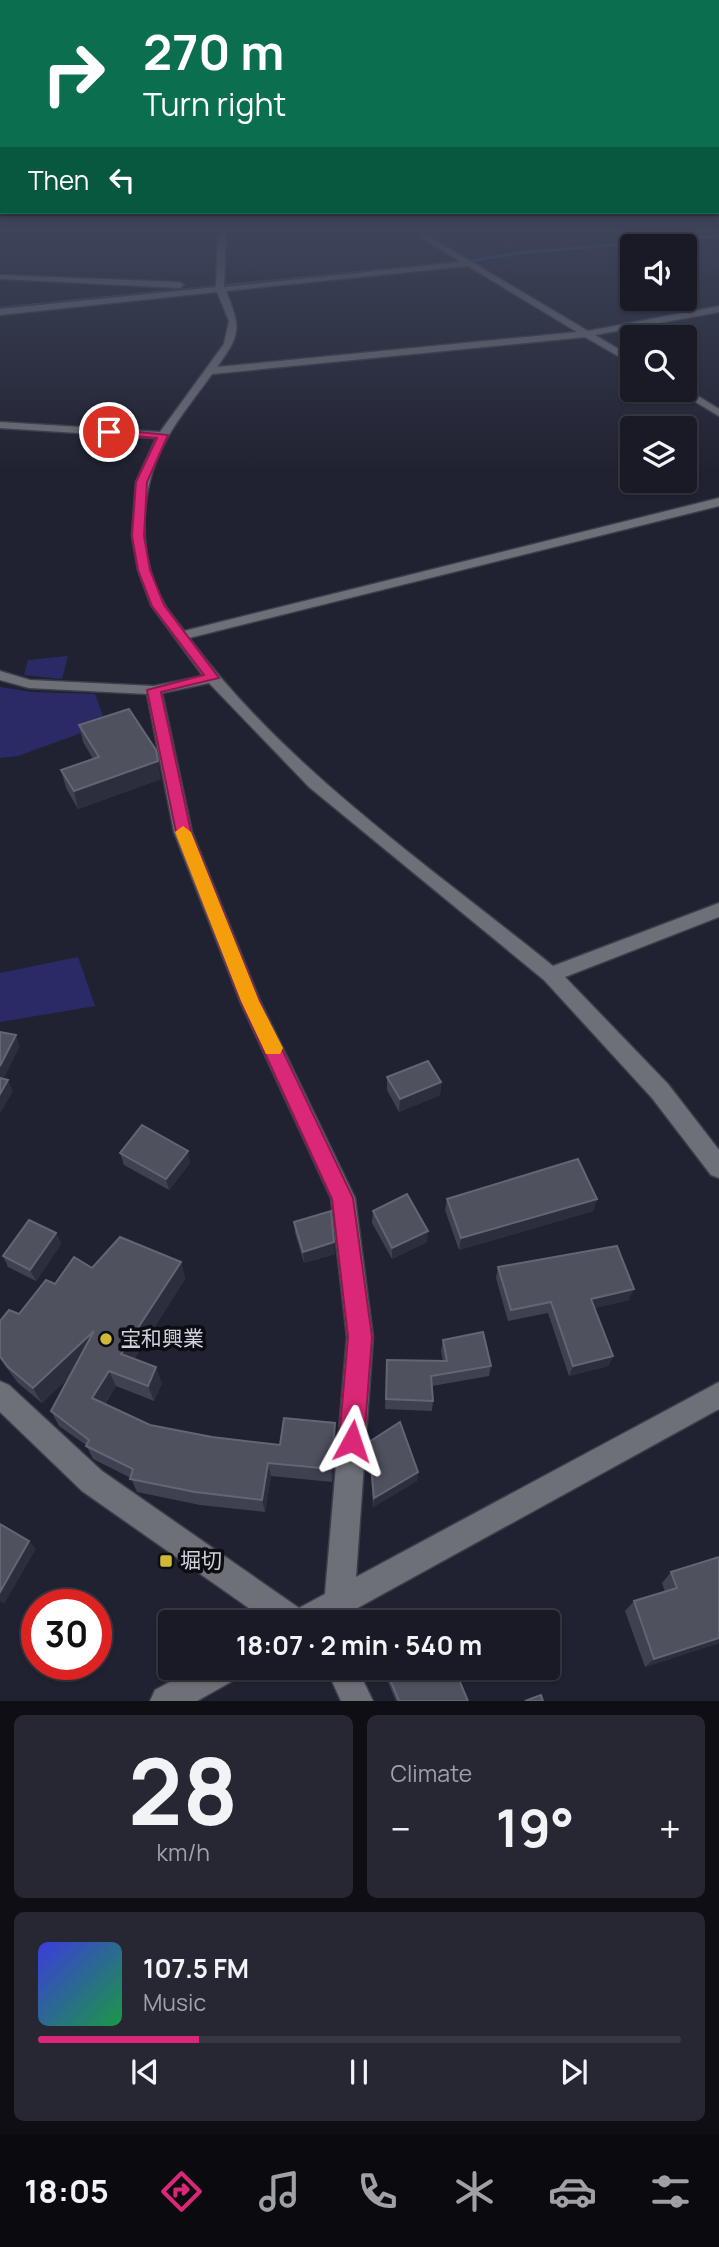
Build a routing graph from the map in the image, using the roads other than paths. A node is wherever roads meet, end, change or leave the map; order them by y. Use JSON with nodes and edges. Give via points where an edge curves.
{"nodes":[{"id":1,"x":230,"y":312,"type":"edge"},
{"id":2,"x":551,"y":312,"type":"edge"},
{"id":3,"x":701,"y":312,"type":"edge"},
{"id":4,"x":587,"y":334,"type":"junction"},
{"id":5,"x":620,"y":353,"type":"edge"},
{"id":6,"x":209,"y":371,"type":"junction"},
{"id":7,"x":697,"y":400,"type":"edge"},
{"id":8,"x":719,"y":413,"type":"edge"},
{"id":9,"x":0,"y":425,"type":"edge"},
{"id":10,"x":163,"y":435,"type":"junction"},
{"id":11,"x":719,"y":502,"type":"edge"},
{"id":12,"x":179,"y":636,"type":"junction"},
{"id":13,"x":0,"y":675,"type":"edge"},
{"id":14,"x":212,"y":678,"type":"junction"},
{"id":15,"x":154,"y":690,"type":"junction"},
{"id":16,"x":719,"y":910,"type":"edge"},
{"id":17,"x":551,"y":975,"type":"junction"},
{"id":18,"x":719,"y":1168,"type":"edge"},
{"id":19,"x":0,"y":1394,"type":"edge"},
{"id":20,"x":719,"y":1395,"type":"edge"},
{"id":21,"x":303,"y":1610,"type":"edge"},
{"id":22,"x":315,"y":1610,"type":"edge"},
{"id":23,"x":327,"y":1610,"type":"edge"},
{"id":24,"x":204,"y":1680,"type":"edge"},
{"id":25,"x":347,"y":1680,"type":"edge"},
{"id":26,"x":166,"y":1701,"type":"edge"},
{"id":27,"x":357,"y":1701,"type":"edge"}],
"edges":[{"from":1,"to":6,"type":"street","via":[[229,344]]},
{"from":2,"to":4,"type":"street"},
{"from":3,"to":4,"type":"street"},
{"from":4,"to":5,"type":"street"},
{"from":4,"to":6,"type":"street"},
{"from":6,"to":10,"type":"street"},
{"from":7,"to":8,"type":"street"},
{"from":9,"to":10,"type":"street"},
{"from":10,"to":12,"type":"street","via":[[142,482],[138,536],[158,606]]},
{"from":11,"to":12,"type":"street"},
{"from":12,"to":14,"type":"street"},
{"from":13,"to":15,"type":"street","via":[[29,684]]},
{"from":14,"to":15,"type":"street"},
{"from":14,"to":17,"type":"street","via":[[314,783]]},
{"from":15,"to":22,"type":"street","via":[[183,832],[250,1001],[343,1198],[360,1337]]},
{"from":16,"to":17,"type":"street"},
{"from":17,"to":18,"type":"street","via":[[660,1091]]},
{"from":19,"to":21,"type":"street","via":[[92,1481]]},
{"from":20,"to":23,"type":"street"},
{"from":24,"to":26,"type":"street"},
{"from":25,"to":27,"type":"street"}]}
